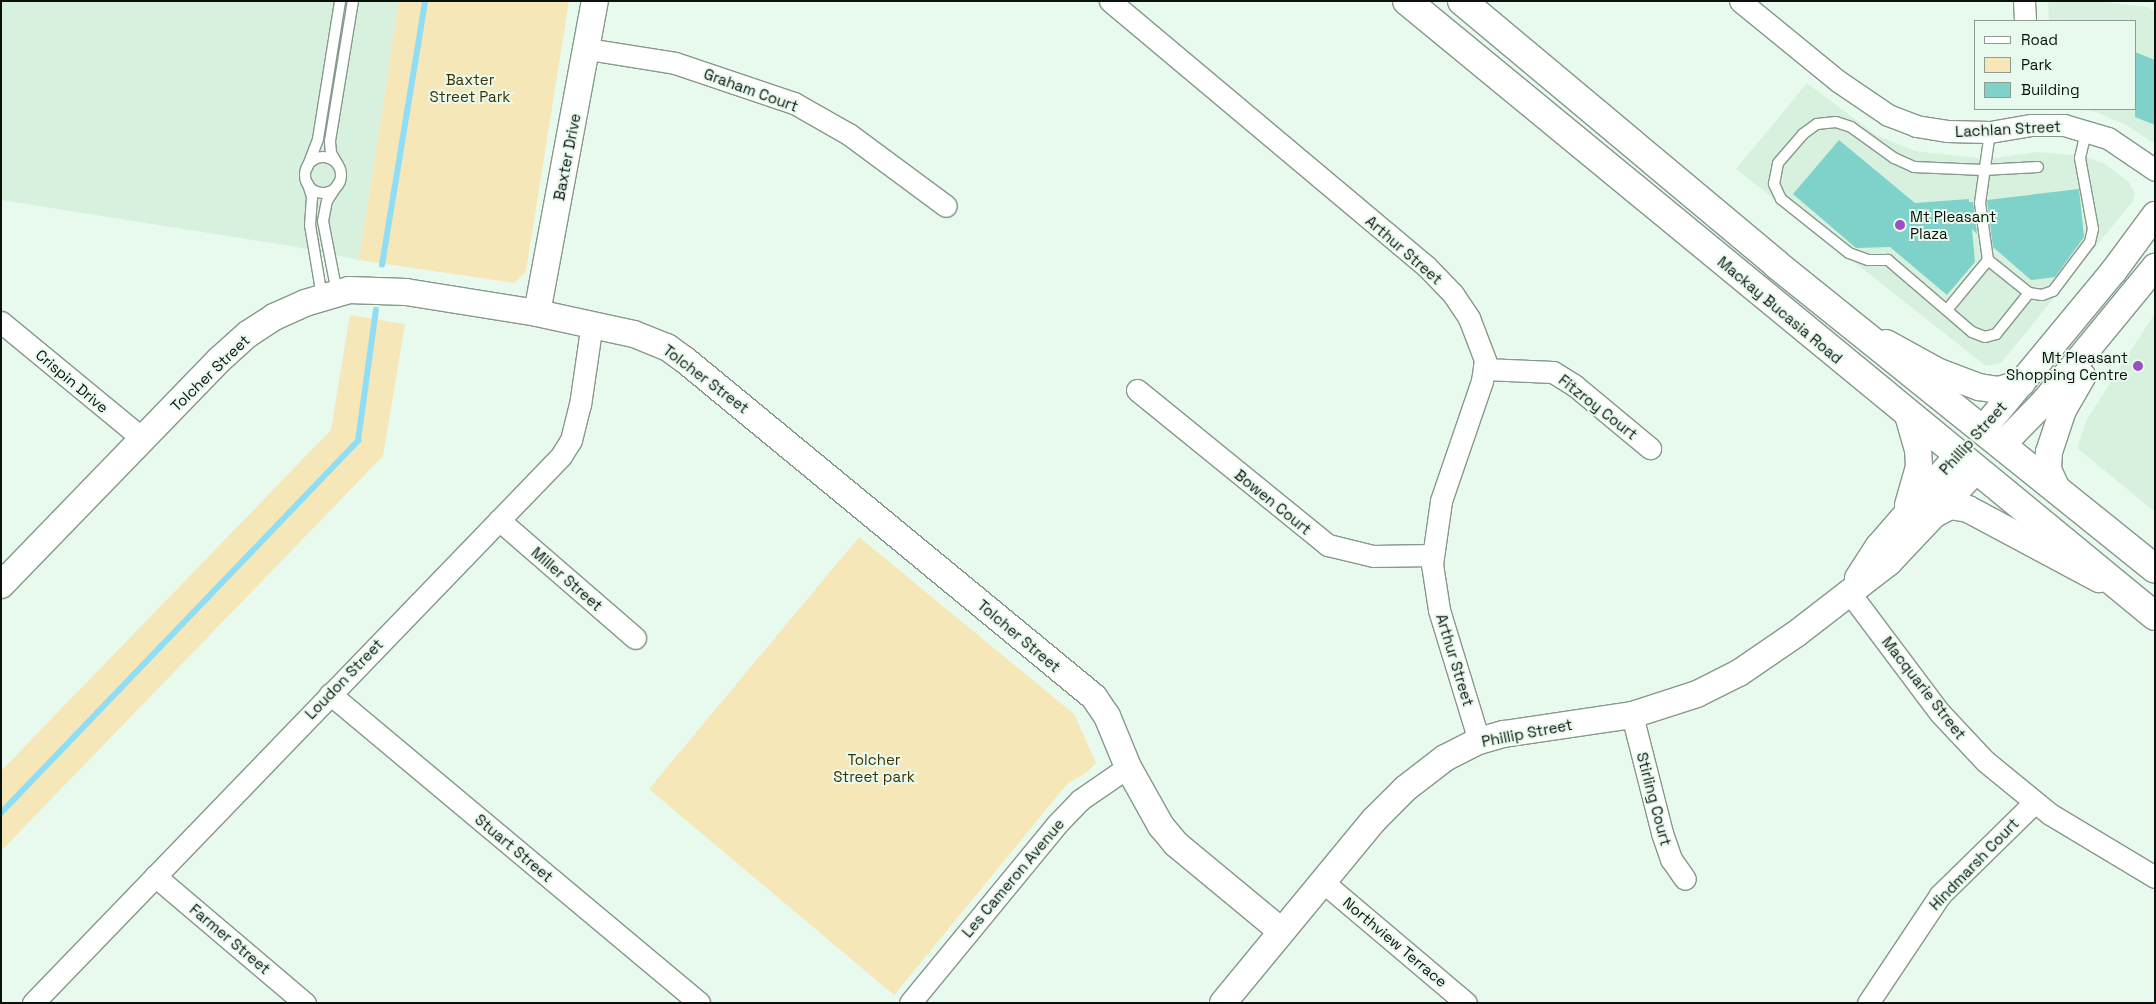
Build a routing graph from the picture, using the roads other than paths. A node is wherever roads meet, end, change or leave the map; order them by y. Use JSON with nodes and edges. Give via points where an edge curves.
{"nodes":[{"id":1,"x":340,"y":1,"type":"edge"},
{"id":2,"x":353,"y":1,"type":"edge"},
{"id":3,"x":595,"y":1,"type":"edge"},
{"id":4,"x":1110,"y":1,"type":"edge"},
{"id":5,"x":1407,"y":1,"type":"edge"},
{"id":6,"x":1462,"y":1,"type":"edge"},
{"id":7,"x":1740,"y":1,"type":"edge"},
{"id":8,"x":2024,"y":1,"type":"edge"},
{"id":9,"x":2025,"y":20,"type":"edge"},
{"id":10,"x":588,"y":49,"type":"junction"},
{"id":11,"x":2031,"y":117,"type":"edge"},
{"id":12,"x":2086,"y":131,"type":"junction"},
{"id":13,"x":1990,"y":132,"type":"junction"},
{"id":14,"x":338,"y":165,"type":"junction"},
{"id":15,"x":2038,"y":167,"type":"dead end"},
{"id":16,"x":306,"y":168,"type":"junction"},
{"id":17,"x":1983,"y":170,"type":"junction"},
{"id":18,"x":2155,"y":170,"type":"edge"},
{"id":19,"x":340,"y":181,"type":"junction"},
{"id":20,"x":308,"y":184,"type":"junction"},
{"id":21,"x":946,"y":206,"type":"dead end"},
{"id":22,"x":2155,"y":215,"type":"edge"},
{"id":23,"x":1988,"y":260,"type":"junction"},
{"id":24,"x":2147,"y":277,"type":"edge"},
{"id":25,"x":2029,"y":293,"type":"junction"},
{"id":26,"x":330,"y":295,"type":"junction"},
{"id":27,"x":1947,"y":310,"type":"junction"},
{"id":28,"x":537,"y":313,"type":"junction"},
{"id":29,"x":1,"y":322,"type":"edge"},
{"id":30,"x":592,"y":323,"type":"junction"},
{"id":31,"x":1859,"y":328,"type":"junction"},
{"id":32,"x":1484,"y":369,"type":"junction"},
{"id":33,"x":2022,"y":383,"type":"junction"},
{"id":34,"x":1137,"y":390,"type":"dead end"},
{"id":35,"x":1908,"y":415,"type":"junction"},
{"id":36,"x":1992,"y":437,"type":"junction"},
{"id":37,"x":143,"y":439,"type":"junction"},
{"id":38,"x":1650,"y":448,"type":"dead end"},
{"id":39,"x":1967,"y":462,"type":"junction"},
{"id":40,"x":2058,"y":491,"type":"junction"},
{"id":41,"x":1934,"y":514,"type":"junction"},
{"id":42,"x":499,"y":520,"type":"junction"},
{"id":43,"x":1894,"y":527,"type":"junction"},
{"id":44,"x":1433,"y":555,"type":"junction"},
{"id":45,"x":2155,"y":569,"type":"edge"},
{"id":46,"x":1,"y":585,"type":"edge"},
{"id":47,"x":1849,"y":592,"type":"junction"},
{"id":48,"x":2124,"y":592,"type":"junction"},
{"id":49,"x":2155,"y":616,"type":"edge"},
{"id":50,"x":635,"y":638,"type":"dead end"},
{"id":51,"x":330,"y":694,"type":"junction"},
{"id":52,"x":1632,"y":715,"type":"junction"},
{"id":53,"x":1479,"y":741,"type":"junction"},
{"id":54,"x":1128,"y":767,"type":"junction"},
{"id":55,"x":2034,"y":802,"type":"junction"},
{"id":56,"x":155,"y":876,"type":"junction"},
{"id":57,"x":2155,"y":877,"type":"edge"},
{"id":58,"x":1685,"y":879,"type":"dead end"},
{"id":59,"x":1323,"y":882,"type":"junction"},
{"id":60,"x":1281,"y":931,"type":"junction"},
{"id":61,"x":33,"y":1003,"type":"edge"},
{"id":62,"x":305,"y":1003,"type":"edge"},
{"id":63,"x":699,"y":1003,"type":"edge"},
{"id":64,"x":910,"y":1003,"type":"edge"},
{"id":65,"x":1223,"y":1003,"type":"edge"},
{"id":66,"x":1466,"y":1003,"type":"edge"},
{"id":67,"x":1868,"y":1003,"type":"edge"}],
"edges":[{"from":1,"to":16,"type":"lane","via":[[317,144]]},
{"from":2,"to":14,"type":"lane","via":[[330,144]]},
{"from":3,"to":10,"type":"street","name":"Baxter Drive"},
{"from":4,"to":32,"type":"street","name":"Arthur Street","via":[[1426,266],[1453,294],[1469,318],[1485,360]]},
{"from":5,"to":35,"type":"main road","name":"Mackay Bucasia Road"},
{"from":6,"to":31,"type":"main road","via":[[1769,258]]},
{"from":7,"to":13,"type":"street","name":"Lachlan Street","via":[[1846,87],[1888,115],[1916,126],[1947,132]]},
{"from":8,"to":9,"type":"street"},
{"from":10,"to":21,"type":"street","name":"Graham Court","via":[[675,63],[794,103],[850,136]]},
{"from":10,"to":28,"type":"street","name":"Baxter Drive"},
{"from":11,"to":12,"type":"street","name":"Lachlan Street"},
{"from":11,"to":13,"type":"street","name":"Lachlan Street"},
{"from":12,"to":18,"type":"street","name":"Lachlan Street","via":[[2108,138]]},
{"from":12,"to":25,"type":"lane","via":[[2080,158],[2094,229],[2090,242],[2053,290],[2042,295]]},
{"from":13,"to":17,"type":"lane"},
{"from":14,"to":16,"type":"lane","via":[[322,157],[314,159]]},
{"from":14,"to":19,"type":"lane"},
{"from":15,"to":17,"type":"lane"},
{"from":16,"to":20,"type":"lane"},
{"from":17,"to":23,"type":"lane","via":[[1980,203]]},
{"from":17,"to":27,"type":"lane","via":[[1914,167],[1894,158],[1851,127],[1836,122],[1817,124],[1778,163],[1774,184],[1781,199],[1849,253],[1868,260],[1888,260]]},
{"from":19,"to":20,"type":"lane","via":[[332,190],[325,192],[317,191]]},
{"from":19,"to":26,"type":"lane","via":[[328,201],[323,221]]},
{"from":20,"to":26,"type":"lane","via":[[312,197],[310,225]]},
{"from":22,"to":33,"type":"street","name":"Phillip Street"},
{"from":23,"to":25,"type":"lane"},
{"from":23,"to":27,"type":"lane"},
{"from":24,"to":36,"type":"street","name":"Phillip Street","via":[[2044,402]]},
{"from":24,"to":40,"type":"street","via":[[2062,413],[2047,461],[2049,474]]},
{"from":25,"to":27,"type":"lane","via":[[1996,334],[1985,337],[1972,332]]},
{"from":26,"to":28,"type":"street","name":"Tolcher Street","via":[[367,290],[406,292]]},
{"from":26,"to":37,"type":"street","name":"Tolcher Street","via":[[274,317],[248,334]]},
{"from":28,"to":30,"type":"street","name":"Tolcher Street"},
{"from":29,"to":37,"type":"street","name":"Crispin Drive"},
{"from":30,"to":42,"type":"street","name":"Loudon Street","via":[[580,405],[571,440],[544,476]]},
{"from":30,"to":54,"type":"street","name":"Tolcher Street","via":[[667,347],[730,396],[1094,698],[1107,716]]},
{"from":31,"to":33,"type":"street","via":[[1966,384],[1999,390]]},
{"from":31,"to":36,"type":"main road"},
{"from":32,"to":38,"type":"street","name":"Fitzroy Court","via":[[1553,372],[1574,385]]},
{"from":32,"to":44,"type":"street","name":"Arthur Street","via":[[1441,501]]},
{"from":33,"to":36,"type":"street","name":"Phillip Street"},
{"from":34,"to":44,"type":"street","name":"Bowen Court","via":[[1328,544],[1373,556]]},
{"from":35,"to":39,"type":"main road","name":"Mackay Bucasia Road"},
{"from":35,"to":43,"type":"street","via":[[1918,450],[1919,472],[1909,503]]},
{"from":36,"to":39,"type":"main road","name":"Phillip Street"},
{"from":36,"to":40,"type":"main road"},
{"from":37,"to":46,"type":"street","name":"Tolcher Street"},
{"from":39,"to":41,"type":"street","name":"Phillip Street"},
{"from":39,"to":43,"type":"street","name":"Phillip Street"},
{"from":39,"to":48,"type":"main road","name":"Mackay Bucasia Road"},
{"from":40,"to":45,"type":"main road"},
{"from":41,"to":47,"type":"street","name":"Phillip Street","via":[[1896,556]]},
{"from":41,"to":48,"type":"street","via":[[1950,506],[1968,509]]},
{"from":42,"to":50,"type":"street","name":"Miller Street"},
{"from":42,"to":51,"type":"street","name":"Loudon Street"},
{"from":43,"to":47,"type":"street","name":"Phillip Street"},
{"from":44,"to":53,"type":"street","name":"Arthur Street","via":[[1439,610]]},
{"from":47,"to":52,"type":"street","name":"Phillip Street","via":[[1739,673],[1697,694]]},
{"from":47,"to":55,"type":"street","name":"Macquarie Street","via":[[1940,714],[1985,761]]},
{"from":48,"to":49,"type":"main road","name":"Mackay Bucasia Road"},
{"from":51,"to":56,"type":"street","name":"Loudon Street"},
{"from":51,"to":63,"type":"street","name":"Stuart Street"},
{"from":52,"to":53,"type":"street","name":"Phillip Street"},
{"from":52,"to":58,"type":"street","name":"Stirling Court","via":[[1662,833],[1671,859]]},
{"from":53,"to":59,"type":"street","name":"Phillip Street","via":[[1445,758],[1406,788],[1374,820]]},
{"from":54,"to":60,"type":"street","name":"Tolcher Street","via":[[1161,826],[1176,844]]},
{"from":54,"to":64,"type":"street","name":"Les Cameron Avenue","via":[[1080,800],[1062,818]]},
{"from":55,"to":57,"type":"street","name":"Macquarie Street"},
{"from":55,"to":67,"type":"street","name":"Hindmarsh Court","via":[[1934,903]]},
{"from":56,"to":61,"type":"street","name":"Loudon Street"},
{"from":56,"to":62,"type":"street","name":"Farmer Street"},
{"from":59,"to":60,"type":"street","name":"Phillip Street"},
{"from":59,"to":66,"type":"street","name":"Northview Terrace"},
{"from":60,"to":65,"type":"street","name":"Phillip Street"}]}
